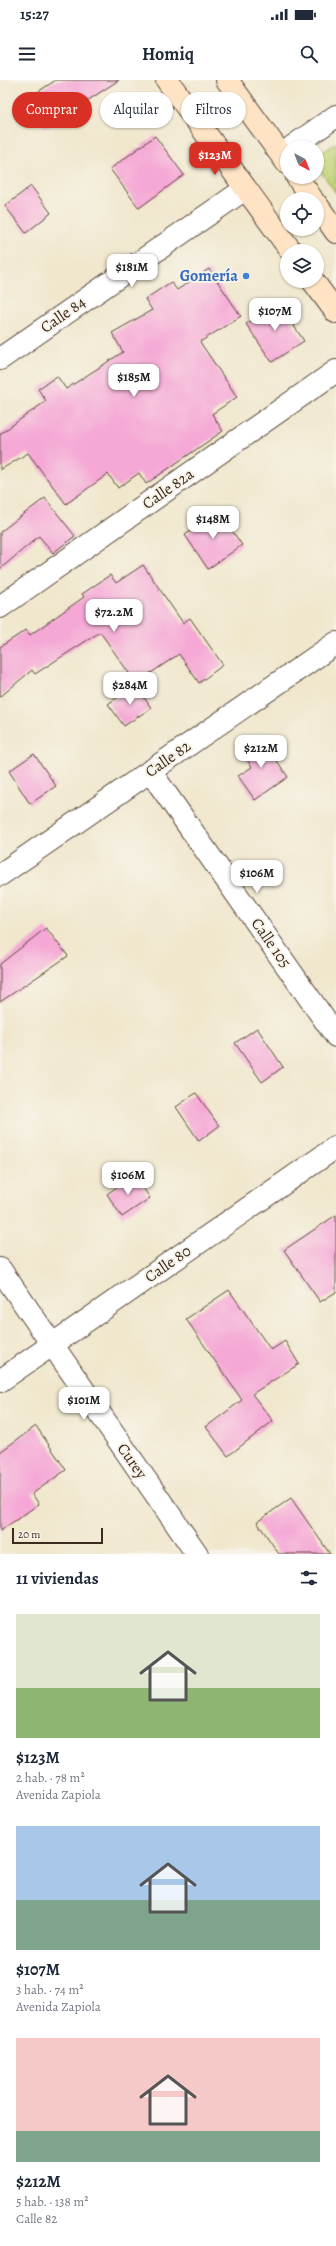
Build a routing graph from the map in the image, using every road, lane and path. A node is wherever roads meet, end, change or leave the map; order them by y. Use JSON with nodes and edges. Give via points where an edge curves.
{"nodes":[{"id":1,"x":168,"y":80,"type":"edge"},
{"id":2,"x":227,"y":80,"type":"edge"},
{"id":3,"x":336,"y":116,"type":"edge"},
{"id":4,"x":305,"y":140,"type":"edge"},
{"id":5,"x":280,"y":145,"type":"edge"},
{"id":6,"x":245,"y":189,"type":"junction"},
{"id":7,"x":324,"y":215,"type":"edge"},
{"id":8,"x":336,"y":232,"type":"edge"},
{"id":9,"x":286,"y":244,"type":"edge"},
{"id":10,"x":318,"y":288,"type":"edge"},
{"id":11,"x":336,"y":312,"type":"edge"},
{"id":12,"x":0,"y":359,"type":"edge"},
{"id":13,"x":336,"y":371,"type":"edge"},
{"id":14,"x":0,"y":607,"type":"edge"},
{"id":15,"x":336,"y":643,"type":"edge"},
{"id":16,"x":150,"y":772,"type":"junction"},
{"id":17,"x":0,"y":875,"type":"edge"},
{"id":18,"x":336,"y":1036,"type":"edge"},
{"id":19,"x":336,"y":1147,"type":"edge"},
{"id":20,"x":0,"y":1269,"type":"edge"},
{"id":21,"x":52,"y":1345,"type":"junction"},
{"id":22,"x":0,"y":1381,"type":"edge"},
{"id":23,"x":197,"y":1554,"type":"edge"}],
"edges":[{"from":1,"to":6,"type":"main road"},
{"from":2,"to":5,"type":"main road"},
{"from":3,"to":4,"type":"street"},
{"from":6,"to":9,"type":"main road"},
{"from":6,"to":12,"type":"street","name":"Calle 84"},
{"from":7,"to":8,"type":"main road"},
{"from":10,"to":11,"type":"main road"},
{"from":13,"to":14,"type":"street","name":"Calle 82a"},
{"from":15,"to":16,"type":"street","name":"Calle 82"},
{"from":16,"to":17,"type":"street","name":"Calle 82"},
{"from":16,"to":18,"type":"street","name":"Calle 105"},
{"from":19,"to":21,"type":"street","name":"Calle 80"},
{"from":20,"to":21,"type":"street","name":"Curey"},
{"from":21,"to":22,"type":"street","name":"Calle 80"},
{"from":21,"to":23,"type":"street","name":"Curey"}]}
